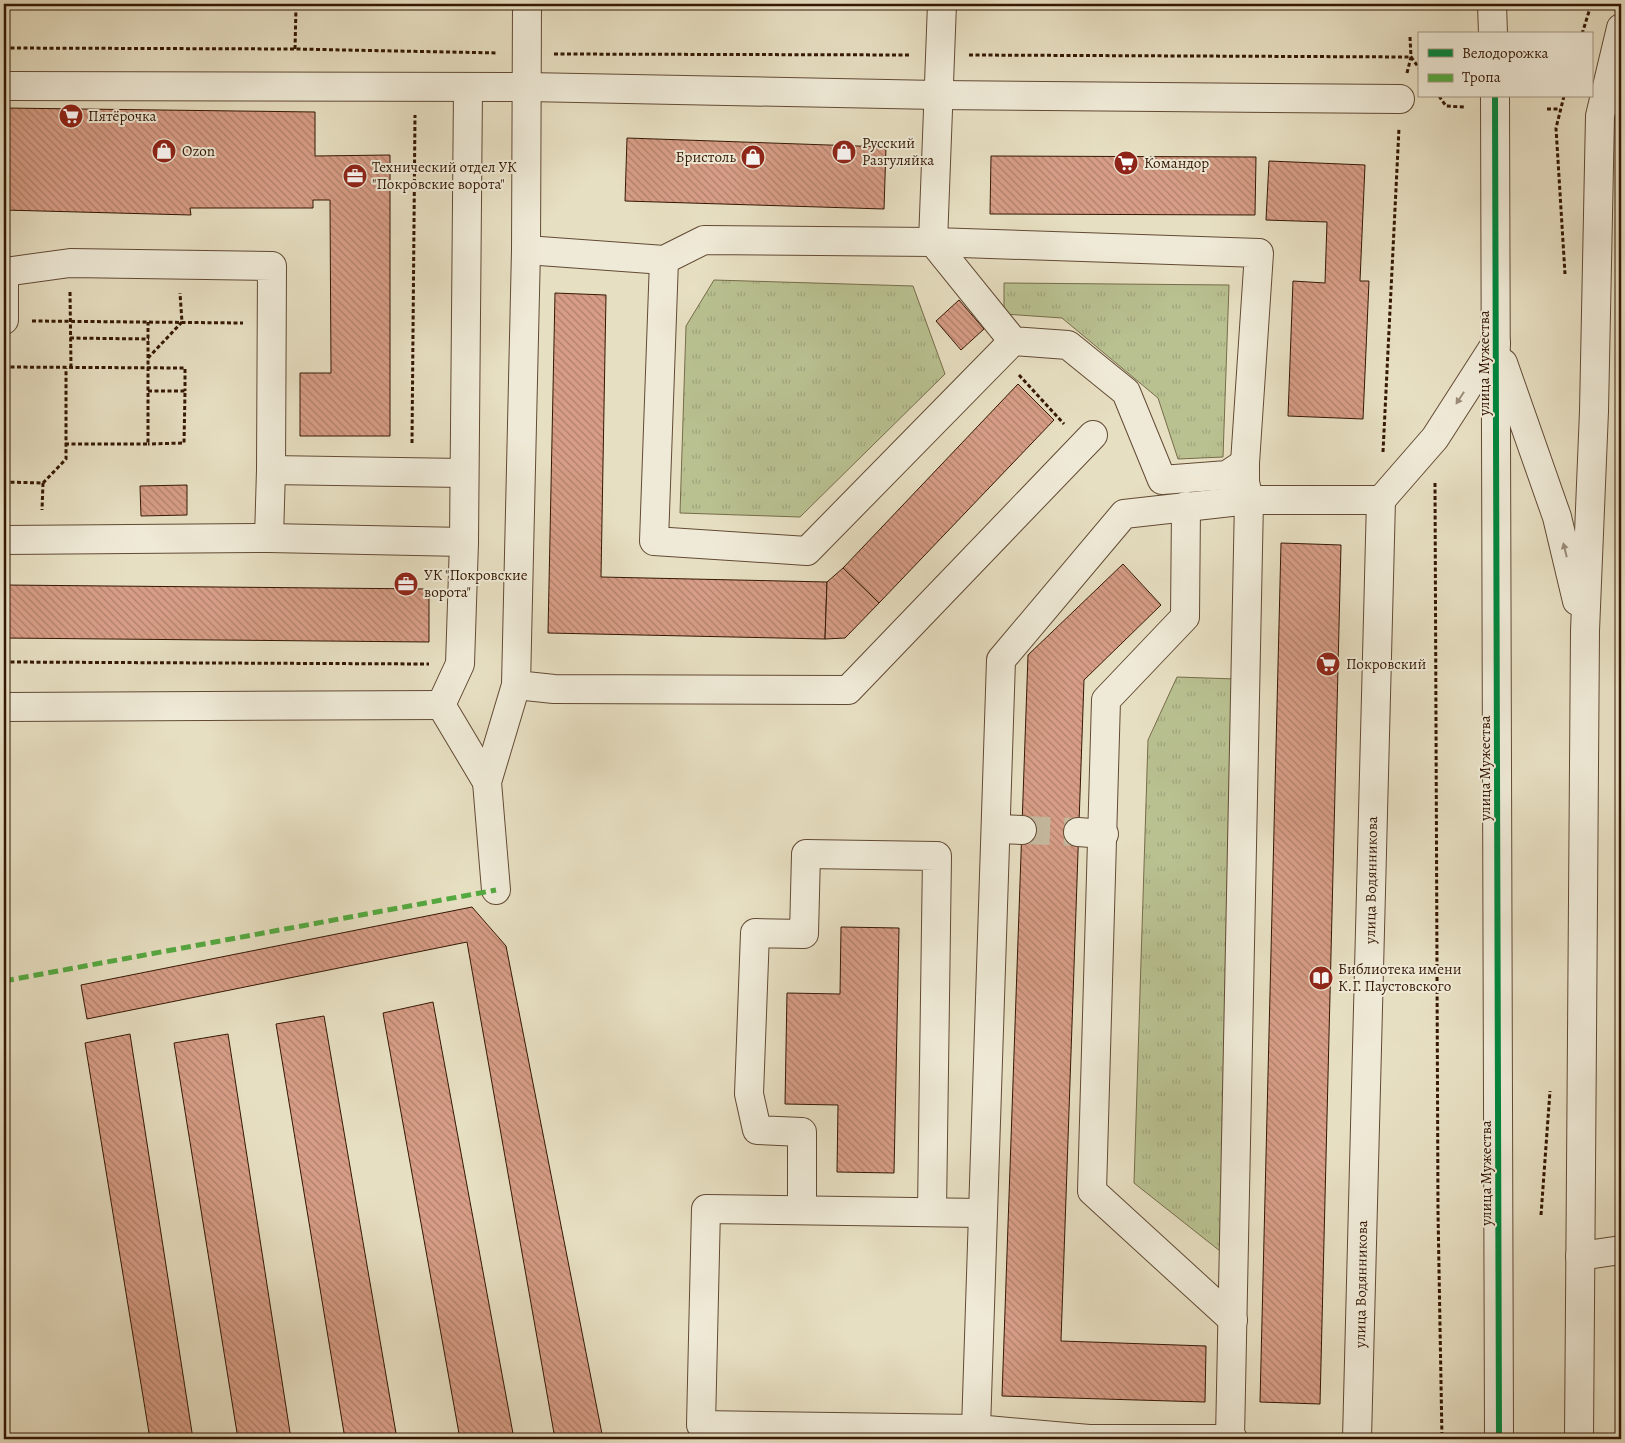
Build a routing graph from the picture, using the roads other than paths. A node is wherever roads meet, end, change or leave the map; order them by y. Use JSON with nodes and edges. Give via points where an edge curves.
{"nodes":[{"id":1,"x":527,"y":4,"type":"edge"},
{"id":2,"x":942,"y":4,"type":"edge"},
{"id":3,"x":1492,"y":4,"type":"edge"},
{"id":4,"x":1621,"y":28,"type":"edge"},
{"id":5,"x":1493,"y":32,"type":"edge"},
{"id":6,"x":4,"y":86,"type":"edge"},
{"id":7,"x":527,"y":87,"type":"junction"},
{"id":8,"x":468,"y":88,"type":"junction"},
{"id":9,"x":937,"y":95,"type":"junction"},
{"id":10,"x":1495,"y":98,"type":"edge"},
{"id":11,"x":1400,"y":99,"type":"road end"},
{"id":12,"x":933,"y":242,"type":"junction"},
{"id":13,"x":526,"y":250,"type":"junction"},
{"id":14,"x":664,"y":260,"type":"junction"},
{"id":15,"x":4,"y":272,"type":"edge"},
{"id":16,"x":13,"y":321,"type":"edge"},
{"id":17,"x":1496,"y":343,"type":"junction"},
{"id":18,"x":1006,"y":347,"type":"junction"},
{"id":19,"x":1081,"y":431,"type":"road end"},
{"id":20,"x":1245,"y":463,"type":"junction"},
{"id":21,"x":271,"y":470,"type":"junction"},
{"id":22,"x":463,"y":473,"type":"junction"},
{"id":23,"x":1249,"y":500,"type":"junction"},
{"id":24,"x":1381,"y":500,"type":"junction"},
{"id":25,"x":1186,"y":506,"type":"junction"},
{"id":26,"x":269,"y":538,"type":"junction"},
{"id":27,"x":4,"y":540,"type":"edge"},
{"id":28,"x":464,"y":542,"type":"junction"},
{"id":29,"x":1585,"y":631,"type":"junction"},
{"id":30,"x":516,"y":685,"type":"junction"},
{"id":31,"x":441,"y":705,"type":"junction"},
{"id":32,"x":4,"y":707,"type":"edge"},
{"id":33,"x":487,"y":782,"type":"junction"},
{"id":34,"x":496,"y":890,"type":"dead end"},
{"id":35,"x":802,"y":1210,"type":"junction"},
{"id":36,"x":932,"y":1211,"type":"junction"},
{"id":37,"x":981,"y":1213,"type":"junction"},
{"id":38,"x":1621,"y":1250,"type":"edge"},
{"id":39,"x":1580,"y":1256,"type":"junction"},
{"id":40,"x":1233,"y":1320,"type":"junction"},
{"id":41,"x":976,"y":1429,"type":"junction"},
{"id":42,"x":1089,"y":1439,"type":"edge"},
{"id":43,"x":1232,"y":1439,"type":"edge"},
{"id":44,"x":1357,"y":1439,"type":"edge"},
{"id":45,"x":1499,"y":1439,"type":"edge"},
{"id":46,"x":1579,"y":1439,"type":"edge"}],
"edges":[{"from":1,"to":7,"type":"street"},
{"from":2,"to":9,"type":"street"},
{"from":3,"to":5,"type":"street"},
{"from":4,"to":29,"type":"street","via":[[1600,116],[1594,411]]},
{"from":6,"to":8,"type":"street"},
{"from":7,"to":8,"type":"street"},
{"from":7,"to":9,"type":"street"},
{"from":7,"to":13,"type":"street"},
{"from":8,"to":22,"type":"street"},
{"from":9,"to":11,"type":"street"},
{"from":9,"to":12,"type":"street"},
{"from":10,"to":17,"type":"street","name":"улица Мужества"},
{"from":12,"to":14,"type":"street","via":[[704,240]]},
{"from":12,"to":18,"type":"street"},
{"from":12,"to":20,"type":"street","via":[[1259,253]]},
{"from":13,"to":14,"type":"street"},
{"from":13,"to":30,"type":"street"},
{"from":14,"to":18,"type":"street","via":[[654,542],[807,551]]},
{"from":15,"to":16,"type":"street"},
{"from":15,"to":21,"type":"street","via":[[70,263],[272,266]]},
{"from":17,"to":24,"type":"street","one_way":true,"via":[[1435,438]]},
{"from":29,"to":17,"type":"street","one_way":true,"via":[[1557,517]]},
{"from":17,"to":45,"type":"street","name":"улица Мужества"},
{"from":18,"to":20,"type":"street","via":[[1068,345],[1126,392],[1162,480],[1227,475]]},
{"from":19,"to":30,"type":"street","via":[[848,690],[554,689]]},
{"from":20,"to":23,"type":"street"},
{"from":21,"to":22,"type":"street"},
{"from":21,"to":26,"type":"street"},
{"from":22,"to":28,"type":"street"},
{"from":23,"to":24,"type":"street"},
{"from":23,"to":25,"type":"street"},
{"from":23,"to":40,"type":"street"},
{"from":24,"to":44,"type":"street","name":"улица Водянникова"},
{"from":25,"to":37,"type":"street","via":[[1124,514],[1001,660],[1009,829]]},
{"from":25,"to":40,"type":"street","via":[[1185,617],[1106,700],[1091,833],[1092,1191]]},
{"from":26,"to":27,"type":"street"},
{"from":26,"to":28,"type":"street"},
{"from":28,"to":31,"type":"street","via":[[460,664]]},
{"from":29,"to":39,"type":"street"},
{"from":30,"to":33,"type":"street"},
{"from":31,"to":32,"type":"street"},
{"from":31,"to":33,"type":"street"},
{"from":33,"to":34,"type":"street"},
{"from":35,"to":36,"type":"street"},
{"from":35,"to":36,"type":"street","via":[[802,1132],[757,1130],[749,1094],[755,933],[804,934],[806,854],[937,856]]},
{"from":35,"to":41,"type":"street","via":[[706,1209],[701,1426]]},
{"from":36,"to":37,"type":"street"},
{"from":37,"to":41,"type":"street"},
{"from":38,"to":39,"type":"street"},
{"from":39,"to":46,"type":"street"},
{"from":40,"to":43,"type":"street"},
{"from":41,"to":42,"type":"street"},
{"from":42,"to":43,"type":"street"}]}
